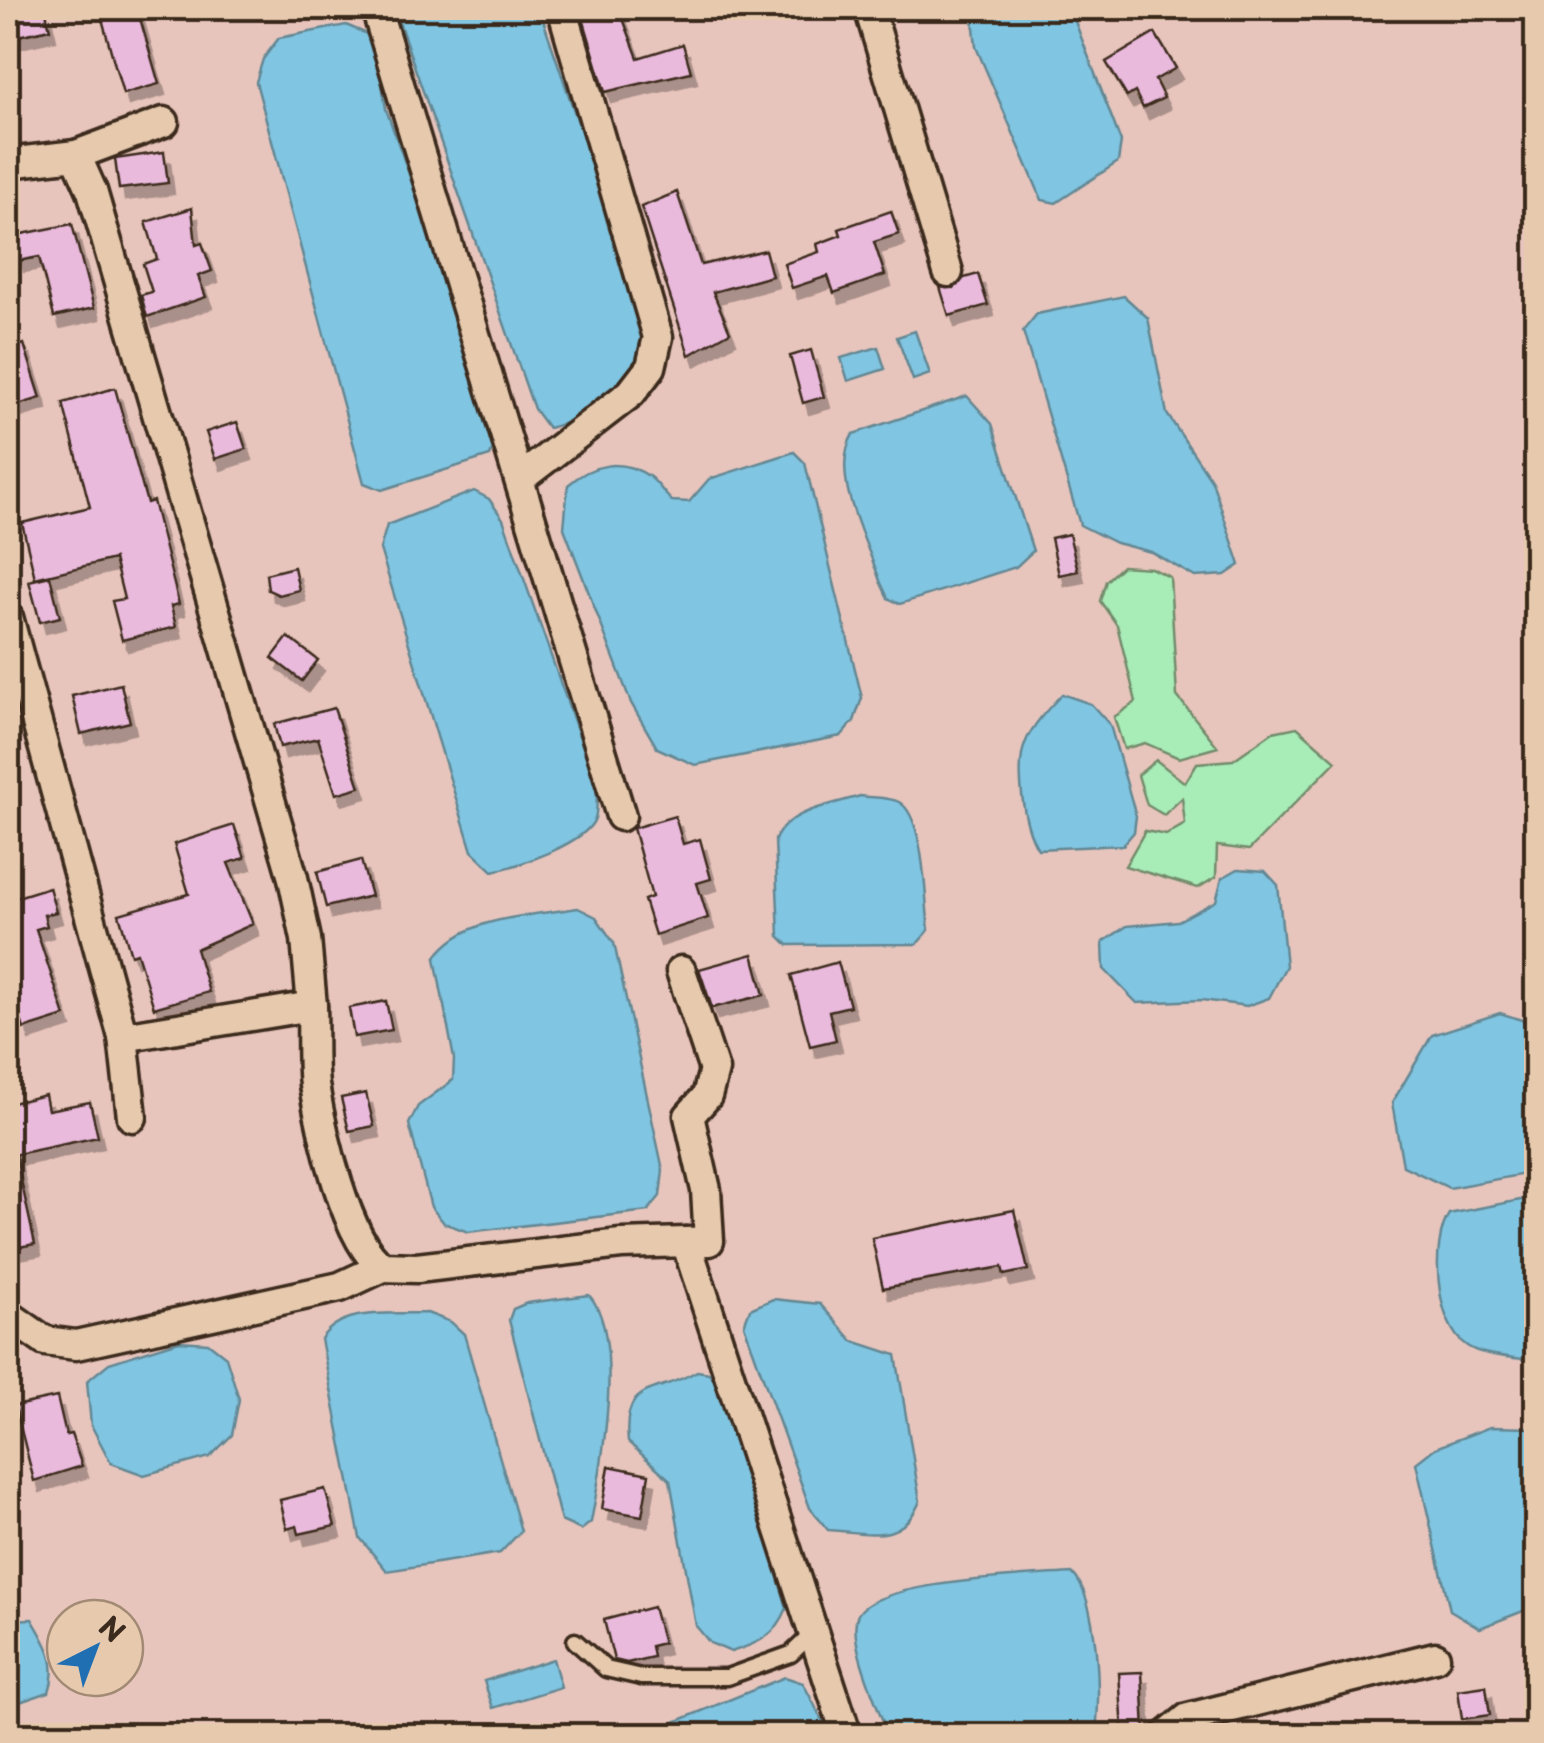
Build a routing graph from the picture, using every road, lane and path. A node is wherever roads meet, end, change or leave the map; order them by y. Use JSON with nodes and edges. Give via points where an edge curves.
{"nodes":[{"id":1,"x":376,"y":8,"type":"edge"},
{"id":2,"x":562,"y":8,"type":"edge"},
{"id":3,"x":869,"y":8,"type":"edge"},
{"id":4,"x":164,"y":122,"type":"dead end"},
{"id":5,"x":76,"y":154,"type":"junction"},
{"id":6,"x":8,"y":163,"type":"edge"},
{"id":7,"x":948,"y":272,"type":"dead end"},
{"id":8,"x":521,"y":478,"type":"junction"},
{"id":9,"x":8,"y":617,"type":"edge"},
{"id":10,"x":622,"y":816,"type":"dead end"},
{"id":11,"x":681,"y":971,"type":"dead end"},
{"id":12,"x":312,"y":1006,"type":"junction"},
{"id":13,"x":123,"y":1036,"type":"junction"},
{"id":14,"x":132,"y":1116,"type":"dead end"},
{"id":15,"x":686,"y":1242,"type":"junction"},
{"id":16,"x":383,"y":1266,"type":"junction"},
{"id":17,"x":8,"y":1315,"type":"edge"},
{"id":18,"x":812,"y":1634,"type":"junction"},
{"id":19,"x":575,"y":1641,"type":"dead end"},
{"id":20,"x":1435,"y":1657,"type":"dead end"},
{"id":21,"x":848,"y":1736,"type":"edge"},
{"id":22,"x":1166,"y":1736,"type":"edge"}],
"edges":[{"from":1,"to":8,"type":"street"},
{"from":2,"to":8,"type":"street","via":[[658,337],[651,367],[631,393]]},
{"from":3,"to":7,"type":"street"},
{"from":4,"to":5,"type":"street"},
{"from":5,"to":6,"type":"street"},
{"from":5,"to":12,"type":"street","via":[[242,692],[293,878]]},
{"from":8,"to":10,"type":"street"},
{"from":9,"to":13,"type":"street"},
{"from":11,"to":15,"type":"street","via":[[714,1070],[707,1096],[688,1116],[706,1190],[709,1241]]},
{"from":12,"to":13,"type":"street"},
{"from":12,"to":16,"type":"street","via":[[314,1084],[344,1202],[363,1243]]},
{"from":13,"to":14,"type":"street"},
{"from":15,"to":16,"type":"street"},
{"from":15,"to":18,"type":"street"},
{"from":16,"to":17,"type":"street","via":[[340,1287],[76,1345],[45,1341]]},
{"from":18,"to":19,"type":"lane","via":[[791,1654],[727,1677],[640,1677],[606,1669]]},
{"from":18,"to":21,"type":"street"},
{"from":20,"to":22,"type":"street","via":[[1188,1718]]}]}
